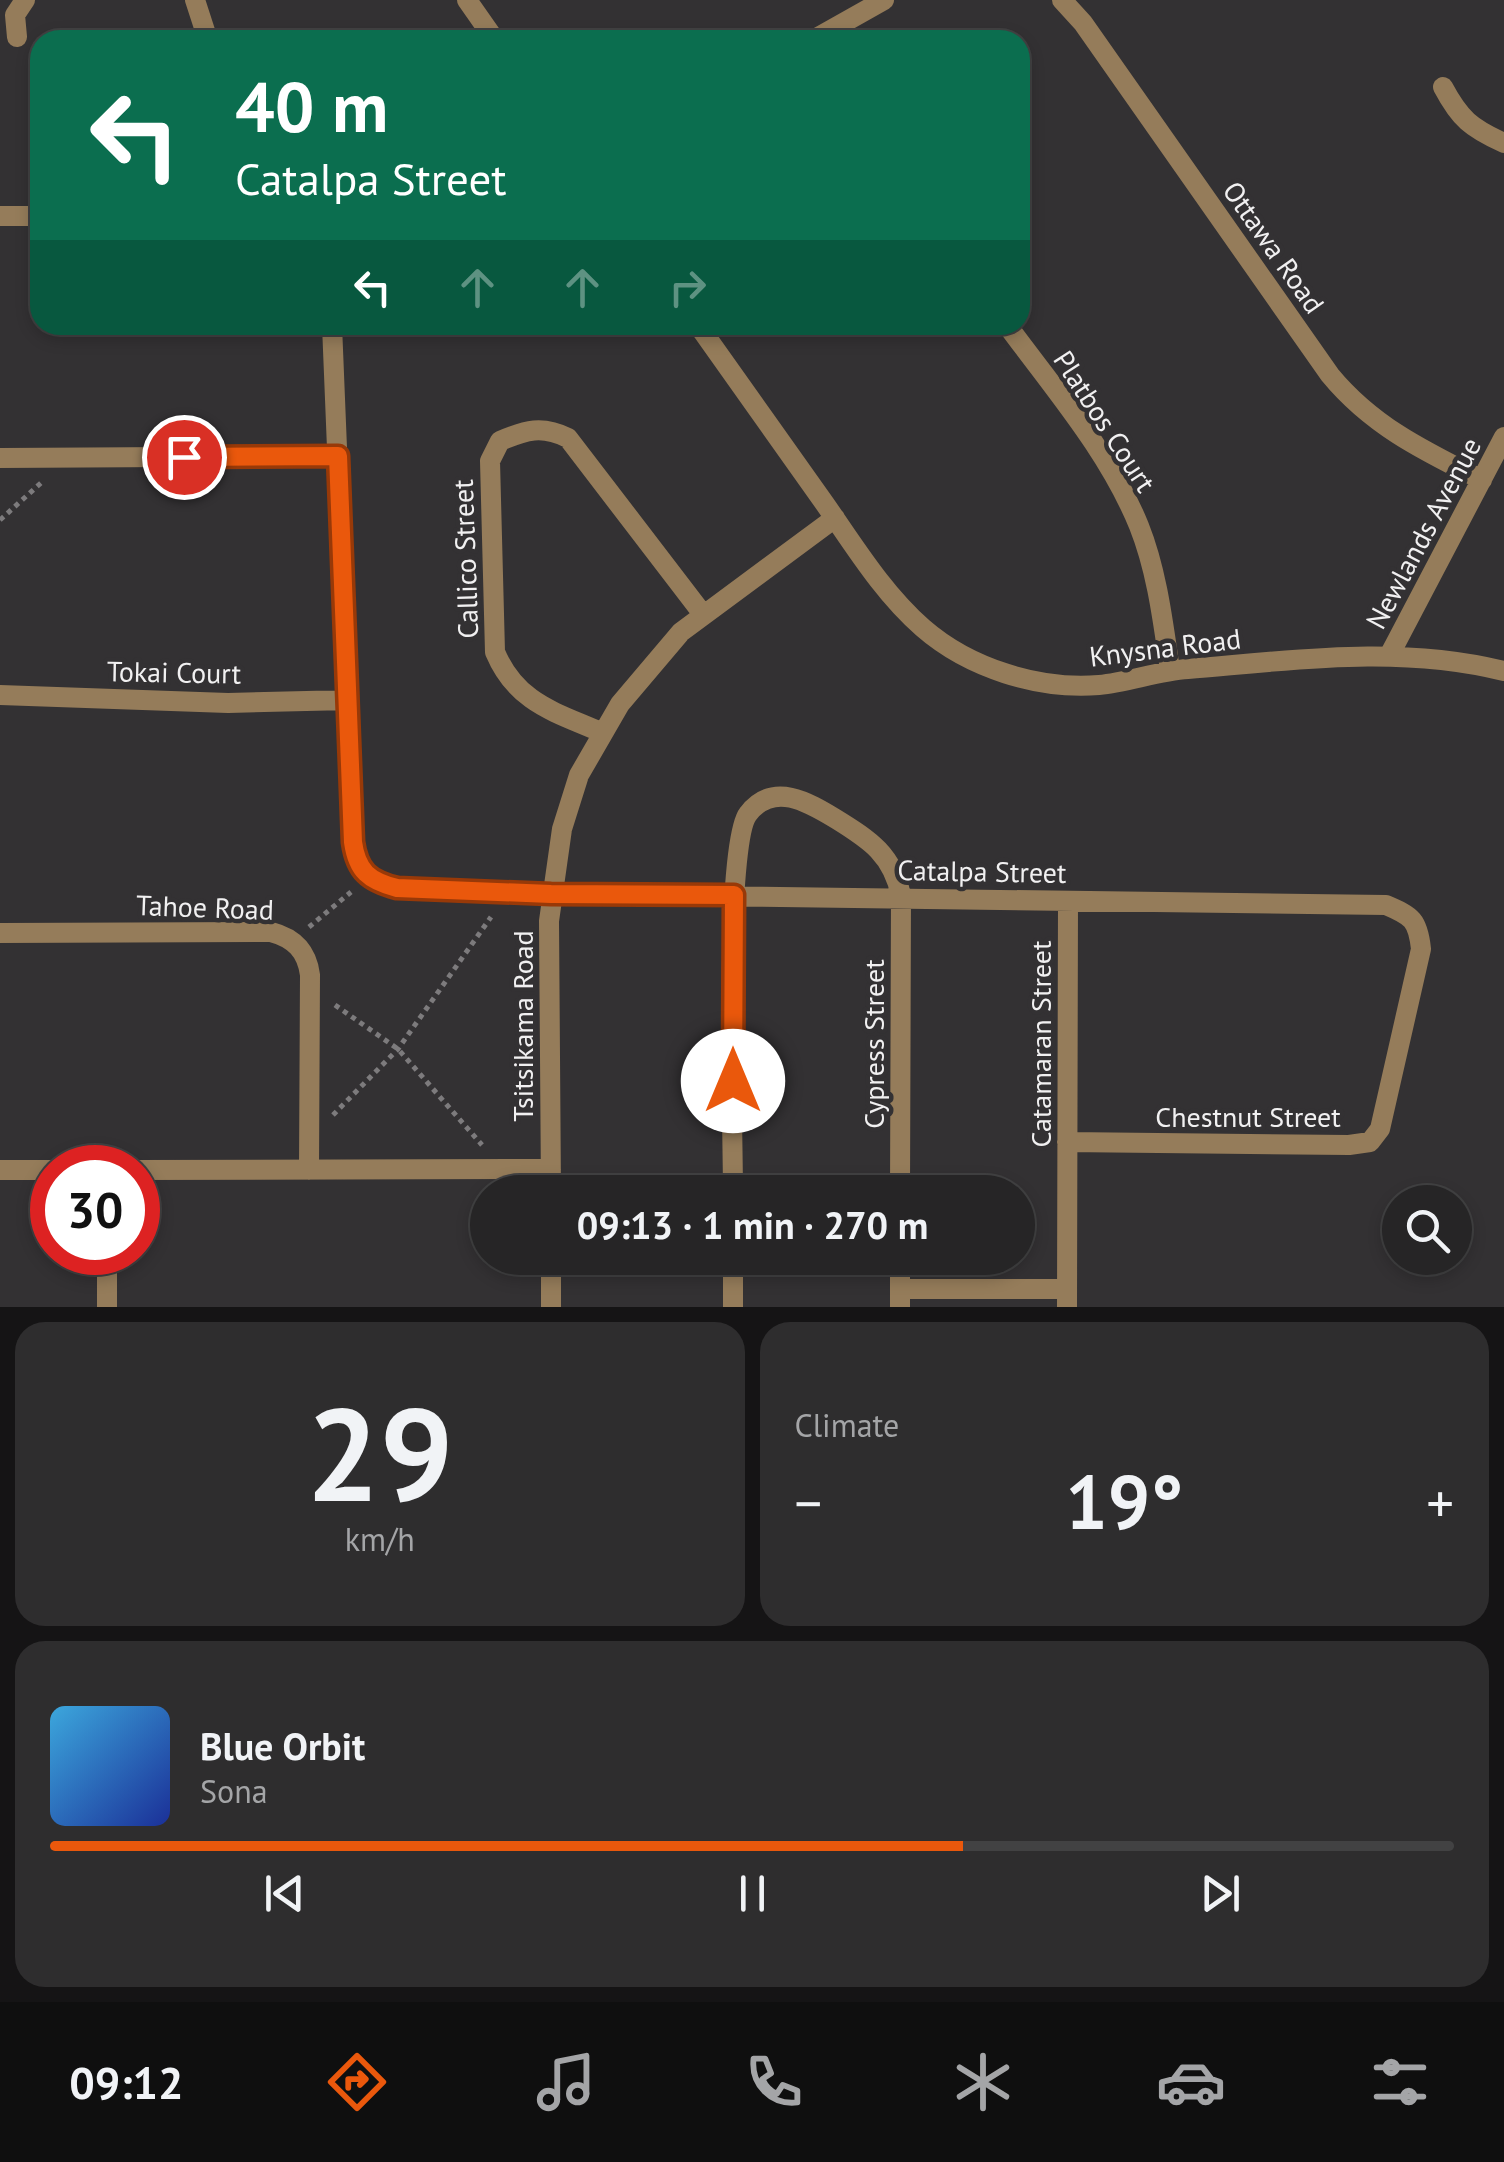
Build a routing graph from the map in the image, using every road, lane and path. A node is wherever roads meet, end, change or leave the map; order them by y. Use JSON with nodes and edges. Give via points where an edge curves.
{"nodes":[{"id":1,"x":25,"y":0,"type":"edge"},
{"id":2,"x":196,"y":0,"type":"edge"},
{"id":3,"x":467,"y":0,"type":"edge"},
{"id":4,"x":884,"y":0,"type":"edge"},
{"id":5,"x":1062,"y":0,"type":"edge"},
{"id":6,"x":205,"y":30,"type":"edge"},
{"id":7,"x":488,"y":30,"type":"edge"},
{"id":8,"x":831,"y":30,"type":"edge"},
{"id":9,"x":17,"y":37,"type":"dead end"},
{"id":10,"x":1442,"y":86,"type":"dead end"},
{"id":11,"x":1504,"y":143,"type":"edge"},
{"id":12,"x":0,"y":216,"type":"edge"},
{"id":13,"x":30,"y":216,"type":"edge"},
{"id":14,"x":332,"y":335,"type":"edge"},
{"id":15,"x":705,"y":335,"type":"edge"},
{"id":16,"x":1014,"y":335,"type":"edge"},
{"id":17,"x":1504,"y":437,"type":"edge"},
{"id":18,"x":338,"y":456,"type":"junction"},
{"id":19,"x":0,"y":458,"type":"edge"},
{"id":20,"x":70,"y":458,"type":"junction"},
{"id":21,"x":1482,"y":480,"type":"junction"},
{"id":22,"x":835,"y":518,"type":"junction"},
{"id":23,"x":0,"y":520,"type":"edge"},
{"id":24,"x":702,"y":613,"type":"junction"},
{"id":25,"x":1390,"y":654,"type":"junction"},
{"id":26,"x":1170,"y":670,"type":"junction"},
{"id":27,"x":1504,"y":670,"type":"edge"},
{"id":28,"x":0,"y":695,"type":"edge"},
{"id":29,"x":348,"y":700,"type":"junction"},
{"id":30,"x":603,"y":733,"type":"junction"},
{"id":31,"x":368,"y":878,"type":"junction"},
{"id":32,"x":509,"y":890,"type":"junction"},
{"id":33,"x":551,"y":894,"type":"junction"},
{"id":34,"x":734,"y":895,"type":"junction"},
{"id":35,"x":901,"y":896,"type":"junction"},
{"id":36,"x":1068,"y":900,"type":"junction"},
{"id":37,"x":1410,"y":915,"type":"joint"},
{"id":38,"x":0,"y":933,"type":"edge"},
{"id":39,"x":292,"y":941,"type":"junction"},
{"id":40,"x":310,"y":984,"type":"junction"},
{"id":41,"x":398,"y":1049,"type":"junction"},
{"id":42,"x":310,"y":1118,"type":"junction"},
{"id":43,"x":1067,"y":1142,"type":"junction"},
{"id":44,"x":496,"y":1169,"type":"junction"},
{"id":45,"x":551,"y":1169,"type":"junction"},
{"id":46,"x":0,"y":1170,"type":"edge"},
{"id":47,"x":30,"y":1170,"type":"edge"},
{"id":48,"x":160,"y":1170,"type":"edge"},
{"id":49,"x":309,"y":1170,"type":"junction"},
{"id":50,"x":551,"y":1175,"type":"edge"},
{"id":51,"x":733,"y":1175,"type":"edge"},
{"id":52,"x":900,"y":1175,"type":"edge"},
{"id":53,"x":107,"y":1275,"type":"edge"},
{"id":54,"x":551,"y":1275,"type":"edge"},
{"id":55,"x":733,"y":1275,"type":"edge"},
{"id":56,"x":900,"y":1298,"type":"edge"},
{"id":57,"x":1067,"y":1298,"type":"edge"},
{"id":58,"x":107,"y":1307,"type":"edge"},
{"id":59,"x":550,"y":1307,"type":"edge"},
{"id":60,"x":732,"y":1307,"type":"edge"}],
"edges":[{"from":1,"to":9,"type":"street","via":[[15,15]]},
{"from":2,"to":6,"type":"street"},
{"from":3,"to":7,"type":"street"},
{"from":4,"to":8,"type":"street"},
{"from":5,"to":21,"type":"street","name":"Ottawa Road","via":[[1354,403],[1406,442]]},
{"from":10,"to":11,"type":"street","via":[[1458,115]]},
{"from":12,"to":13,"type":"street"},
{"from":14,"to":18,"type":"street"},
{"from":15,"to":22,"type":"street","name":"Knysna Road"},
{"from":16,"to":26,"type":"street","name":"Platbos Court","via":[[1094,442],[1140,528]]},
{"from":17,"to":21,"type":"street","name":"Newlands Avenue"},
{"from":18,"to":20,"type":"street"},
{"from":18,"to":29,"type":"street"},
{"from":19,"to":20,"type":"street"},
{"from":20,"to":23,"type":"path"},
{"from":21,"to":25,"type":"street","name":"Newlands Avenue"},
{"from":22,"to":24,"type":"street","name":"Tsitsikama Road"},
{"from":22,"to":26,"type":"street","name":"Knysna Road","via":[[902,608],[926,631],[982,664],[1071,685]]},
{"from":24,"to":30,"type":"street","name":"Tsitsikama Road","via":[[650,664]]},
{"from":24,"to":30,"type":"street","name":"Callico Street","via":[[568,438],[548,428],[500,440],[490,460],[496,652],[528,699]]},
{"from":25,"to":26,"type":"street","name":"Knysna Road"},
{"from":25,"to":27,"type":"street","name":"Knysna Road"},
{"from":28,"to":29,"type":"street","name":"Tokai Court"},
{"from":29,"to":31,"type":"street","via":[[353,842]]},
{"from":30,"to":33,"type":"street","name":"Tsitsikama Road","via":[[570,798]]},
{"from":31,"to":32,"type":"street","name":"Catalpa Street","via":[[397,888]]},
{"from":31,"to":39,"type":"path"},
{"from":32,"to":33,"type":"street","name":"Catalpa Street"},
{"from":32,"to":41,"type":"path"},
{"from":33,"to":34,"type":"street","name":"Catalpa Street"},
{"from":33,"to":45,"type":"street","name":"Tsitsikama Road"},
{"from":34,"to":35,"type":"street","name":"Catalpa Street"},
{"from":34,"to":35,"type":"street","via":[[741,824],[756,806],[790,796],[875,843],[892,866]]},
{"from":34,"to":51,"type":"street"},
{"from":35,"to":36,"type":"street","name":"Catalpa Street"},
{"from":35,"to":52,"type":"street","name":"Cypress Street"},
{"from":36,"to":37,"type":"street","name":"Catalpa Street","via":[[1386,904]]},
{"from":36,"to":43,"type":"street","name":"Catamaran Street"},
{"from":37,"to":43,"type":"street","name":"Chestnut Street","via":[[1421,949],[1380,1129],[1370,1142]]},
{"from":38,"to":39,"type":"street","name":"Tahoe Road","via":[[271,932]]},
{"from":39,"to":40,"type":"street","name":"Tahoe Road","via":[[305,956]]},
{"from":40,"to":41,"type":"path"},
{"from":40,"to":42,"type":"street","name":"Tahoe Road"},
{"from":41,"to":42,"type":"path","via":[[325,1123]]},
{"from":41,"to":44,"type":"path"},
{"from":42,"to":49,"type":"street","name":"Tahoe Road"},
{"from":43,"to":57,"type":"street","name":"Catamaran Street"},
{"from":44,"to":45,"type":"street"},
{"from":44,"to":49,"type":"street"},
{"from":45,"to":50,"type":"street","name":"Tsitsikama Road"},
{"from":46,"to":47,"type":"street"},
{"from":48,"to":49,"type":"street"},
{"from":53,"to":58,"type":"street"},
{"from":54,"to":59,"type":"street"},
{"from":55,"to":60,"type":"street"},
{"from":56,"to":57,"type":"street"}]}
